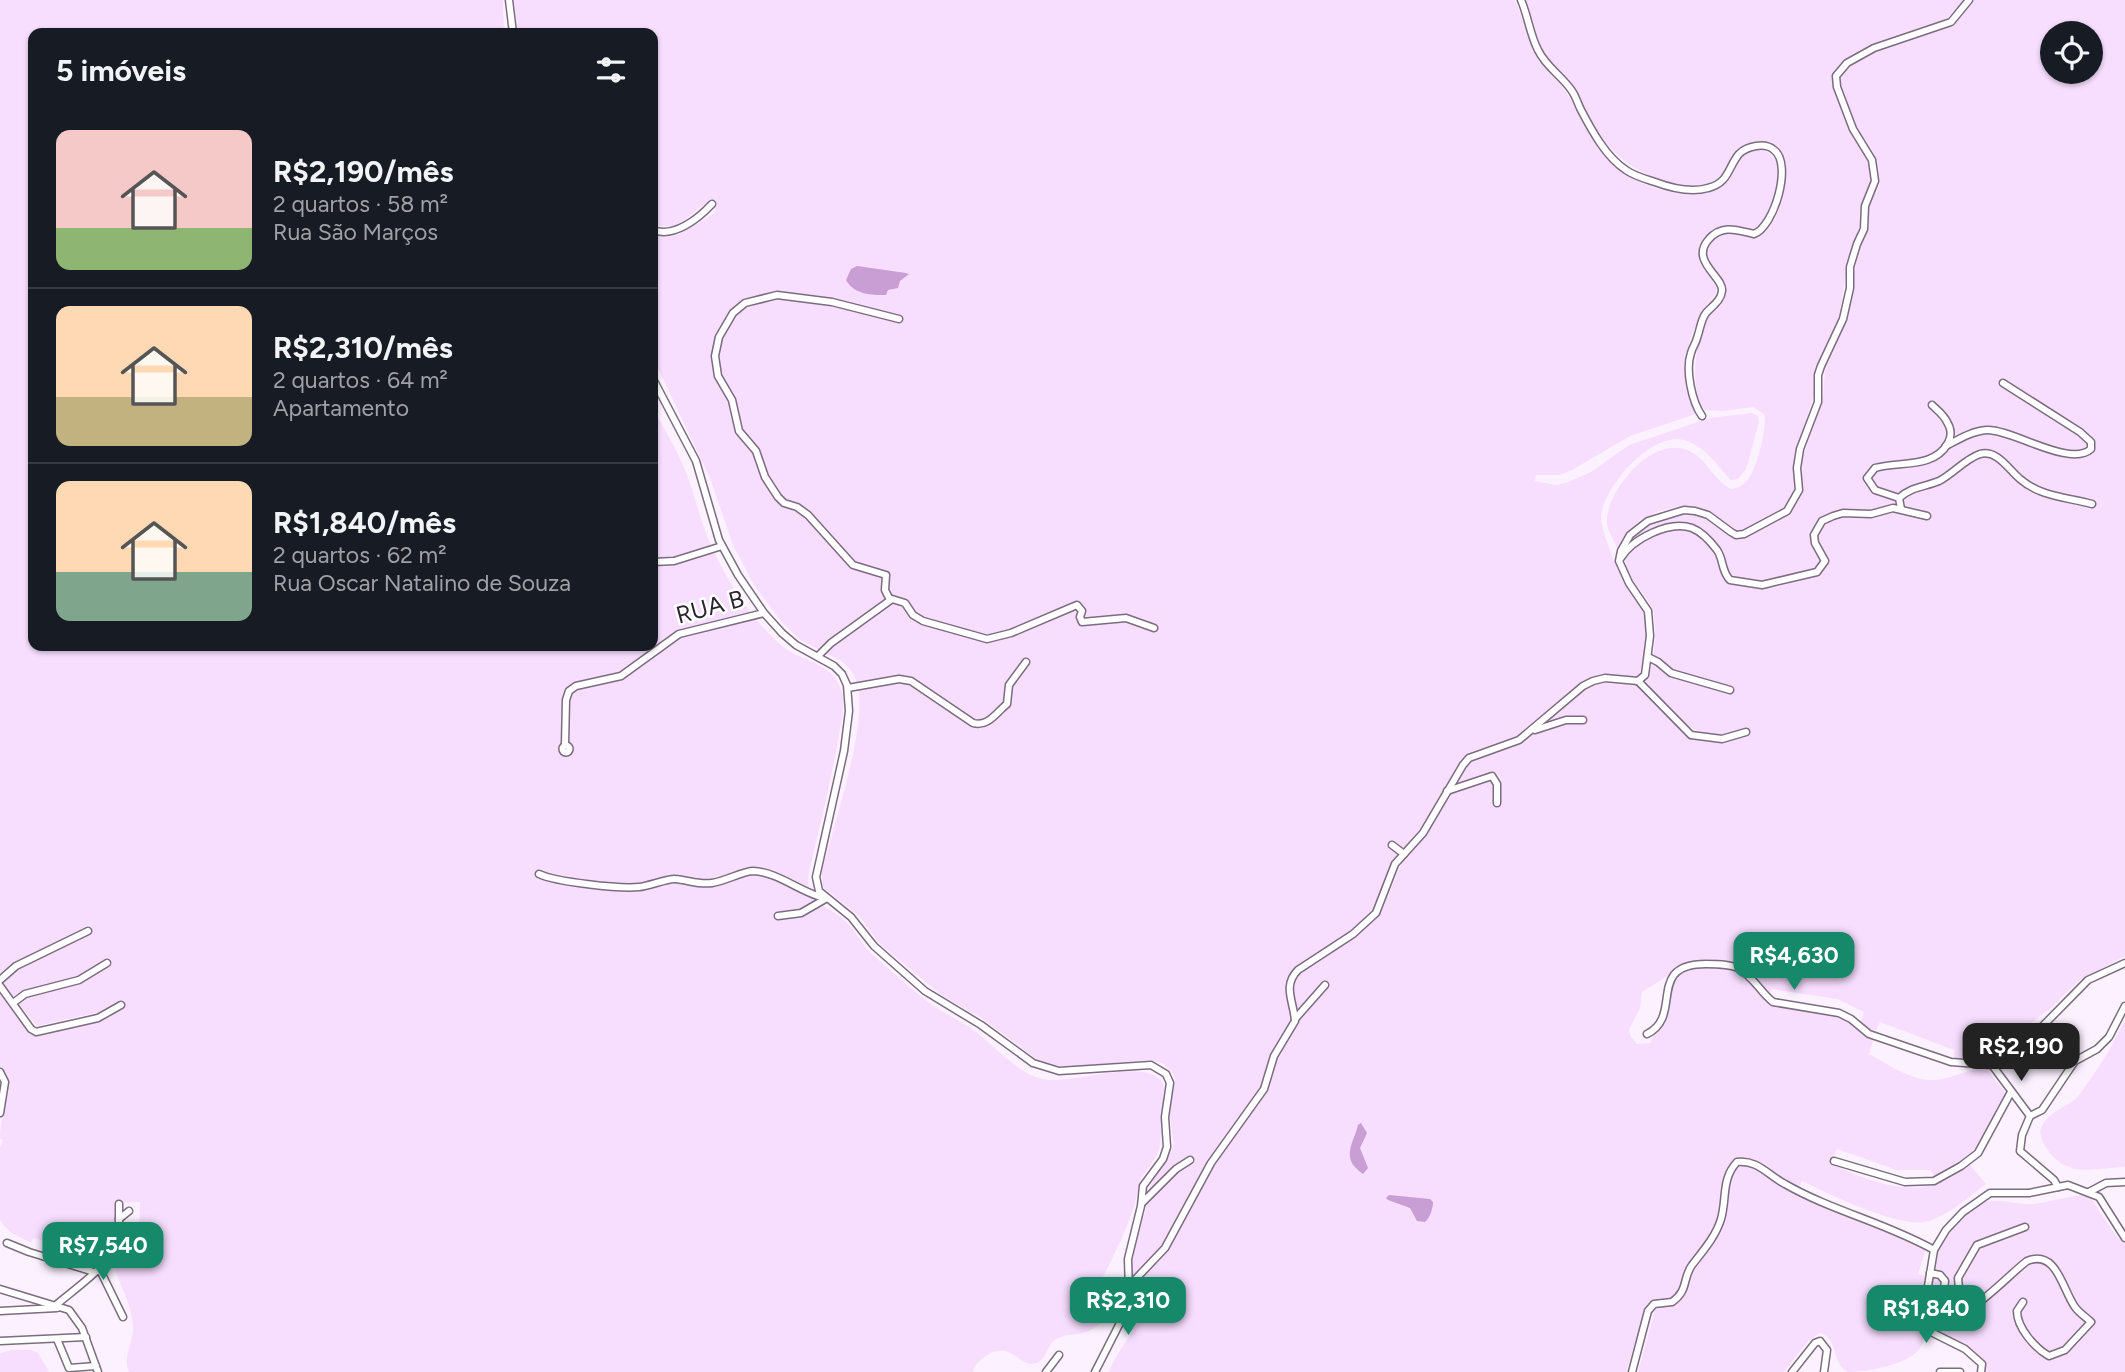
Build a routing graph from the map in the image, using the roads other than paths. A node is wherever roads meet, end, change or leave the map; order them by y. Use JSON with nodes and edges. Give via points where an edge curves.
{"nodes":[{"id":1,"x":509,"y":0,"type":"edge"},
{"id":2,"x":1521,"y":0,"type":"edge"},
{"id":3,"x":1969,"y":0,"type":"edge"},
{"id":4,"x":512,"y":28,"type":"edge"},
{"id":5,"x":712,"y":204,"type":"dead end"},
{"id":6,"x":658,"y":231,"type":"edge"},
{"id":7,"x":898,"y":319,"type":"dead end"},
{"id":8,"x":2003,"y":383,"type":"dead end"},
{"id":9,"x":658,"y":389,"type":"edge"},
{"id":10,"x":1933,"y":405,"type":"dead end"},
{"id":11,"x":1702,"y":416,"type":"dead end"},
{"id":12,"x":1946,"y":446,"type":"junction"},
{"id":13,"x":1899,"y":498,"type":"junction"},
{"id":14,"x":2092,"y":504,"type":"dead end"},
{"id":15,"x":1901,"y":509,"type":"junction"},
{"id":16,"x":1927,"y":516,"type":"dead end"},
{"id":17,"x":722,"y":546,"type":"junction"},
{"id":18,"x":1619,"y":561,"type":"junction"},
{"id":19,"x":658,"y":562,"type":"edge"},
{"id":20,"x":890,"y":600,"type":"junction"},
{"id":21,"x":764,"y":613,"type":"junction"},
{"id":22,"x":1154,"y":628,"type":"dead end"},
{"id":23,"x":658,"y":649,"type":"edge"},
{"id":24,"x":656,"y":651,"type":"edge"},
{"id":25,"x":818,"y":656,"type":"junction"},
{"id":26,"x":1648,"y":657,"type":"junction"},
{"id":27,"x":1026,"y":662,"type":"dead end"},
{"id":28,"x":1638,"y":681,"type":"junction"},
{"id":29,"x":848,"y":688,"type":"junction"},
{"id":30,"x":1730,"y":690,"type":"dead end"},
{"id":31,"x":1583,"y":720,"type":"dead end"},
{"id":32,"x":1530,"y":732,"type":"junction"},
{"id":33,"x":1746,"y":732,"type":"dead end"},
{"id":34,"x":565,"y":745,"type":"dead end"},
{"id":35,"x":1447,"y":791,"type":"junction"},
{"id":36,"x":1497,"y":803,"type":"dead end"},
{"id":37,"x":1392,"y":845,"type":"dead end"},
{"id":38,"x":1404,"y":855,"type":"junction"},
{"id":39,"x":539,"y":874,"type":"dead end"},
{"id":40,"x":827,"y":898,"type":"junction"},
{"id":41,"x":778,"y":916,"type":"dead end"},
{"id":42,"x":88,"y":931,"type":"dead end"},
{"id":43,"x":107,"y":963,"type":"dead end"},
{"id":44,"x":2125,"y":963,"type":"edge"},
{"id":45,"x":0,"y":980,"type":"edge"},
{"id":46,"x":1325,"y":985,"type":"dead end"},
{"id":47,"x":0,"y":986,"type":"edge"},
{"id":48,"x":12,"y":1003,"type":"junction"},
{"id":49,"x":121,"y":1005,"type":"dead end"},
{"id":50,"x":2125,"y":1006,"type":"edge"},
{"id":51,"x":1295,"y":1020,"type":"junction"},
{"id":52,"x":1647,"y":1034,"type":"dead end"},
{"id":53,"x":1992,"y":1065,"type":"junction"},
{"id":54,"x":0,"y":1072,"type":"edge"},
{"id":55,"x":2011,"y":1092,"type":"junction"},
{"id":56,"x":0,"y":1112,"type":"edge"},
{"id":57,"x":2030,"y":1116,"type":"junction"},
{"id":58,"x":1190,"y":1160,"type":"dead end"},
{"id":59,"x":1834,"y":1161,"type":"dead end"},
{"id":60,"x":2125,"y":1182,"type":"edge"},
{"id":61,"x":2106,"y":1183,"type":"junction"},
{"id":62,"x":2058,"y":1187,"type":"junction"},
{"id":63,"x":2089,"y":1192,"type":"junction"},
{"id":64,"x":2100,"y":1198,"type":"junction"},
{"id":65,"x":1142,"y":1203,"type":"junction"},
{"id":66,"x":119,"y":1204,"type":"dead end"},
{"id":67,"x":129,"y":1211,"type":"dead end"},
{"id":68,"x":119,"y":1219,"type":"junction"},
{"id":69,"x":2025,"y":1227,"type":"dead end"},
{"id":70,"x":2125,"y":1238,"type":"edge"},
{"id":71,"x":6,"y":1243,"type":"dead end"},
{"id":72,"x":1934,"y":1250,"type":"junction"},
{"id":73,"x":97,"y":1270,"type":"junction"},
{"id":74,"x":1930,"y":1273,"type":"junction"},
{"id":75,"x":1129,"y":1288,"type":"junction"},
{"id":76,"x":0,"y":1289,"type":"edge"},
{"id":77,"x":30,"y":1299,"type":"junction"},
{"id":78,"x":2023,"y":1302,"type":"dead end"},
{"id":79,"x":59,"y":1306,"type":"junction"},
{"id":80,"x":0,"y":1311,"type":"edge"},
{"id":81,"x":30,"y":1311,"type":"junction"},
{"id":82,"x":123,"y":1317,"type":"dead end"},
{"id":83,"x":1950,"y":1318,"type":"junction"},
{"id":84,"x":86,"y":1337,"type":"junction"},
{"id":85,"x":57,"y":1339,"type":"junction"},
{"id":86,"x":0,"y":1341,"type":"edge"},
{"id":87,"x":1059,"y":1355,"type":"dead end"},
{"id":88,"x":97,"y":1369,"type":"edge"},
{"id":89,"x":1046,"y":1372,"type":"edge"},
{"id":90,"x":1095,"y":1372,"type":"edge"},
{"id":91,"x":1632,"y":1372,"type":"edge"},
{"id":92,"x":1792,"y":1372,"type":"edge"},
{"id":93,"x":1824,"y":1372,"type":"edge"},
{"id":94,"x":1940,"y":1372,"type":"edge"},
{"id":95,"x":1960,"y":1372,"type":"edge"},
{"id":96,"x":1982,"y":1372,"type":"edge"}],
"edges":[{"from":1,"to":4,"type":"street"},
{"from":2,"to":11,"type":"street","via":[[1541,57],[1571,90],[1591,128],[1626,170],[1667,187],[1702,189],[1726,177],[1738,156],[1750,148],[1766,146],[1779,155],[1779,189],[1766,226],[1754,234],[1722,230],[1704,244],[1704,259],[1722,291],[1704,317],[1689,359],[1695,404]]},
{"from":3,"to":18,"type":"street","via":[[1951,22],[1874,47],[1847,63],[1836,76],[1853,129],[1872,160],[1875,181],[1850,267],[1843,319],[1818,374],[1818,402],[1800,449],[1799,490],[1787,511],[1736,535],[1695,511],[1658,516],[1630,535]]},
{"from":5,"to":6,"type":"street","via":[[678,229]]},
{"from":7,"to":20,"type":"street","via":[[832,302],[777,295],[746,303],[733,313],[719,337],[715,356],[739,431],[755,451],[773,491],[781,501],[808,515],[853,565],[886,575]]},
{"from":8,"to":12,"type":"street","via":[[2069,424],[2092,448],[2075,454],[1987,430]]},
{"from":9,"to":17,"type":"street","via":[[696,461]]},
{"from":10,"to":12,"type":"street","via":[[1949,424],[1951,436]]},
{"from":12,"to":13,"type":"street","via":[[1924,461],[1880,466],[1870,472],[1867,480],[1875,490]]},
{"from":13,"to":14,"type":"street","via":[[1986,454],[2001,460],[2031,488]]},
{"from":13,"to":15,"type":"street"},
{"from":15,"to":16,"type":"street"},
{"from":15,"to":18,"type":"street","via":[[1826,518],[1814,535],[1824,557],[1820,570],[1762,585],[1730,580],[1718,551],[1690,528],[1651,533],[1630,546]]},
{"from":17,"to":19,"type":"street"},
{"from":17,"to":21,"type":"street"},
{"from":18,"to":26,"type":"street","via":[[1648,611]]},
{"from":20,"to":22,"type":"street","via":[[905,603],[923,621],[987,639],[1012,634],[1077,605],[1082,622],[1126,618]]},
{"from":20,"to":25,"type":"street"},
{"from":21,"to":23,"type":"street","name":"RUA B","via":[[679,634]]},
{"from":21,"to":25,"type":"street","via":[[789,640]]},
{"from":24,"to":34,"type":"street","name":"RUA B","via":[[621,676],[576,686],[567,695]]},
{"from":25,"to":29,"type":"street","via":[[838,670]]},
{"from":26,"to":28,"type":"street","via":[[1645,675]]},
{"from":26,"to":30,"type":"street","via":[[1671,673]]},
{"from":27,"to":29,"type":"street","via":[[1009,685],[1008,703],[983,724],[973,723],[918,684],[905,680]]},
{"from":28,"to":32,"type":"street","via":[[1593,681]]},
{"from":28,"to":33,"type":"street","via":[[1690,734],[1722,739]]},
{"from":29,"to":40,"type":"street","via":[[844,751],[816,877],[819,891]]},
{"from":31,"to":32,"type":"street","via":[[1566,720]]},
{"from":32,"to":35,"type":"street","via":[[1511,744],[1469,758]]},
{"from":35,"to":36,"type":"street","via":[[1492,776]]},
{"from":35,"to":38,"type":"street","via":[[1423,833]]},
{"from":37,"to":38,"type":"street"},
{"from":38,"to":51,"type":"street","via":[[1395,864],[1381,903],[1369,920],[1292,977],[1289,989]]},
{"from":39,"to":40,"type":"street","via":[[629,888],[674,879],[708,883],[752,871]]},
{"from":40,"to":41,"type":"street","via":[[801,913]]},
{"from":40,"to":65,"type":"street","via":[[925,991],[1033,1063],[1059,1072],[1151,1065],[1166,1074],[1170,1083],[1167,1147],[1145,1181]]},
{"from":42,"to":45,"type":"street","via":[[20,964]]},
{"from":43,"to":48,"type":"street","via":[[73,983],[25,995]]},
{"from":44,"to":53,"type":"street","via":[[2081,985],[2024,1045]]},
{"from":46,"to":51,"type":"street"},
{"from":47,"to":48,"type":"street"},
{"from":48,"to":49,"type":"street","via":[[35,1031],[98,1018]]},
{"from":50,"to":57,"type":"street","via":[[2109,1037],[2075,1062],[2044,1107]]},
{"from":51,"to":75,"type":"street","via":[[1274,1056],[1264,1089],[1211,1163],[1165,1248]]},
{"from":52,"to":53,"type":"street","via":[[1662,1021],[1672,976],[1689,966],[1716,964],[1738,969],[1773,1002],[1839,1013],[1869,1034],[1951,1062]]},
{"from":53,"to":55,"type":"street"},
{"from":54,"to":56,"type":"street","via":[[5,1080]]},
{"from":55,"to":57,"type":"street"},
{"from":55,"to":59,"type":"street","via":[[1978,1153],[1934,1181],[1905,1182]]},
{"from":57,"to":62,"type":"street","via":[[2021,1153]]},
{"from":58,"to":65,"type":"street"},
{"from":60,"to":61,"type":"street"},
{"from":61,"to":63,"type":"street"},
{"from":61,"to":64,"type":"street","via":[[2098,1190]]},
{"from":62,"to":63,"type":"street","via":[[2068,1185]]},
{"from":62,"to":72,"type":"street","via":[[1985,1196],[1950,1224]]},
{"from":63,"to":64,"type":"street"},
{"from":64,"to":70,"type":"street"},
{"from":65,"to":75,"type":"street","via":[[1128,1259]]},
{"from":66,"to":68,"type":"street"},
{"from":67,"to":68,"type":"street"},
{"from":68,"to":73,"type":"street","via":[[115,1250]]},
{"from":69,"to":83,"type":"street","via":[[1977,1245],[1958,1278],[1960,1299]]},
{"from":71,"to":73,"type":"street"},
{"from":72,"to":74,"type":"street"},
{"from":72,"to":91,"type":"street","via":[[1783,1183],[1754,1163],[1737,1163],[1727,1177],[1721,1220],[1690,1269],[1684,1291],[1672,1302],[1654,1304],[1648,1311]]},
{"from":73,"to":79,"type":"street"},
{"from":73,"to":82,"type":"street"},
{"from":74,"to":83,"type":"street","via":[[1945,1280],[1941,1312]]},
{"from":74,"to":96,"type":"street","via":[[1924,1313],[1931,1331],[1972,1354],[1982,1364]]},
{"from":75,"to":90,"type":"street","via":[[1123,1317]]},
{"from":76,"to":77,"type":"street"},
{"from":77,"to":79,"type":"street"},
{"from":77,"to":81,"type":"street","via":[[34,1305]]},
{"from":78,"to":83,"type":"street","via":[[2017,1311],[2018,1322],[2033,1345],[2049,1356],[2065,1350],[2091,1322],[2074,1305],[2057,1270],[2036,1259]]},
{"from":79,"to":81,"type":"street"},
{"from":79,"to":84,"type":"street","via":[[73,1314]]},
{"from":80,"to":81,"type":"street"},
{"from":84,"to":85,"type":"street"},
{"from":84,"to":88,"type":"street"},
{"from":85,"to":86,"type":"street"},
{"from":85,"to":88,"type":"street","via":[[68,1367]]},
{"from":87,"to":89,"type":"street"},
{"from":92,"to":93,"type":"street","via":[[1821,1341],[1827,1351]]},
{"from":94,"to":95,"type":"street"}]}
